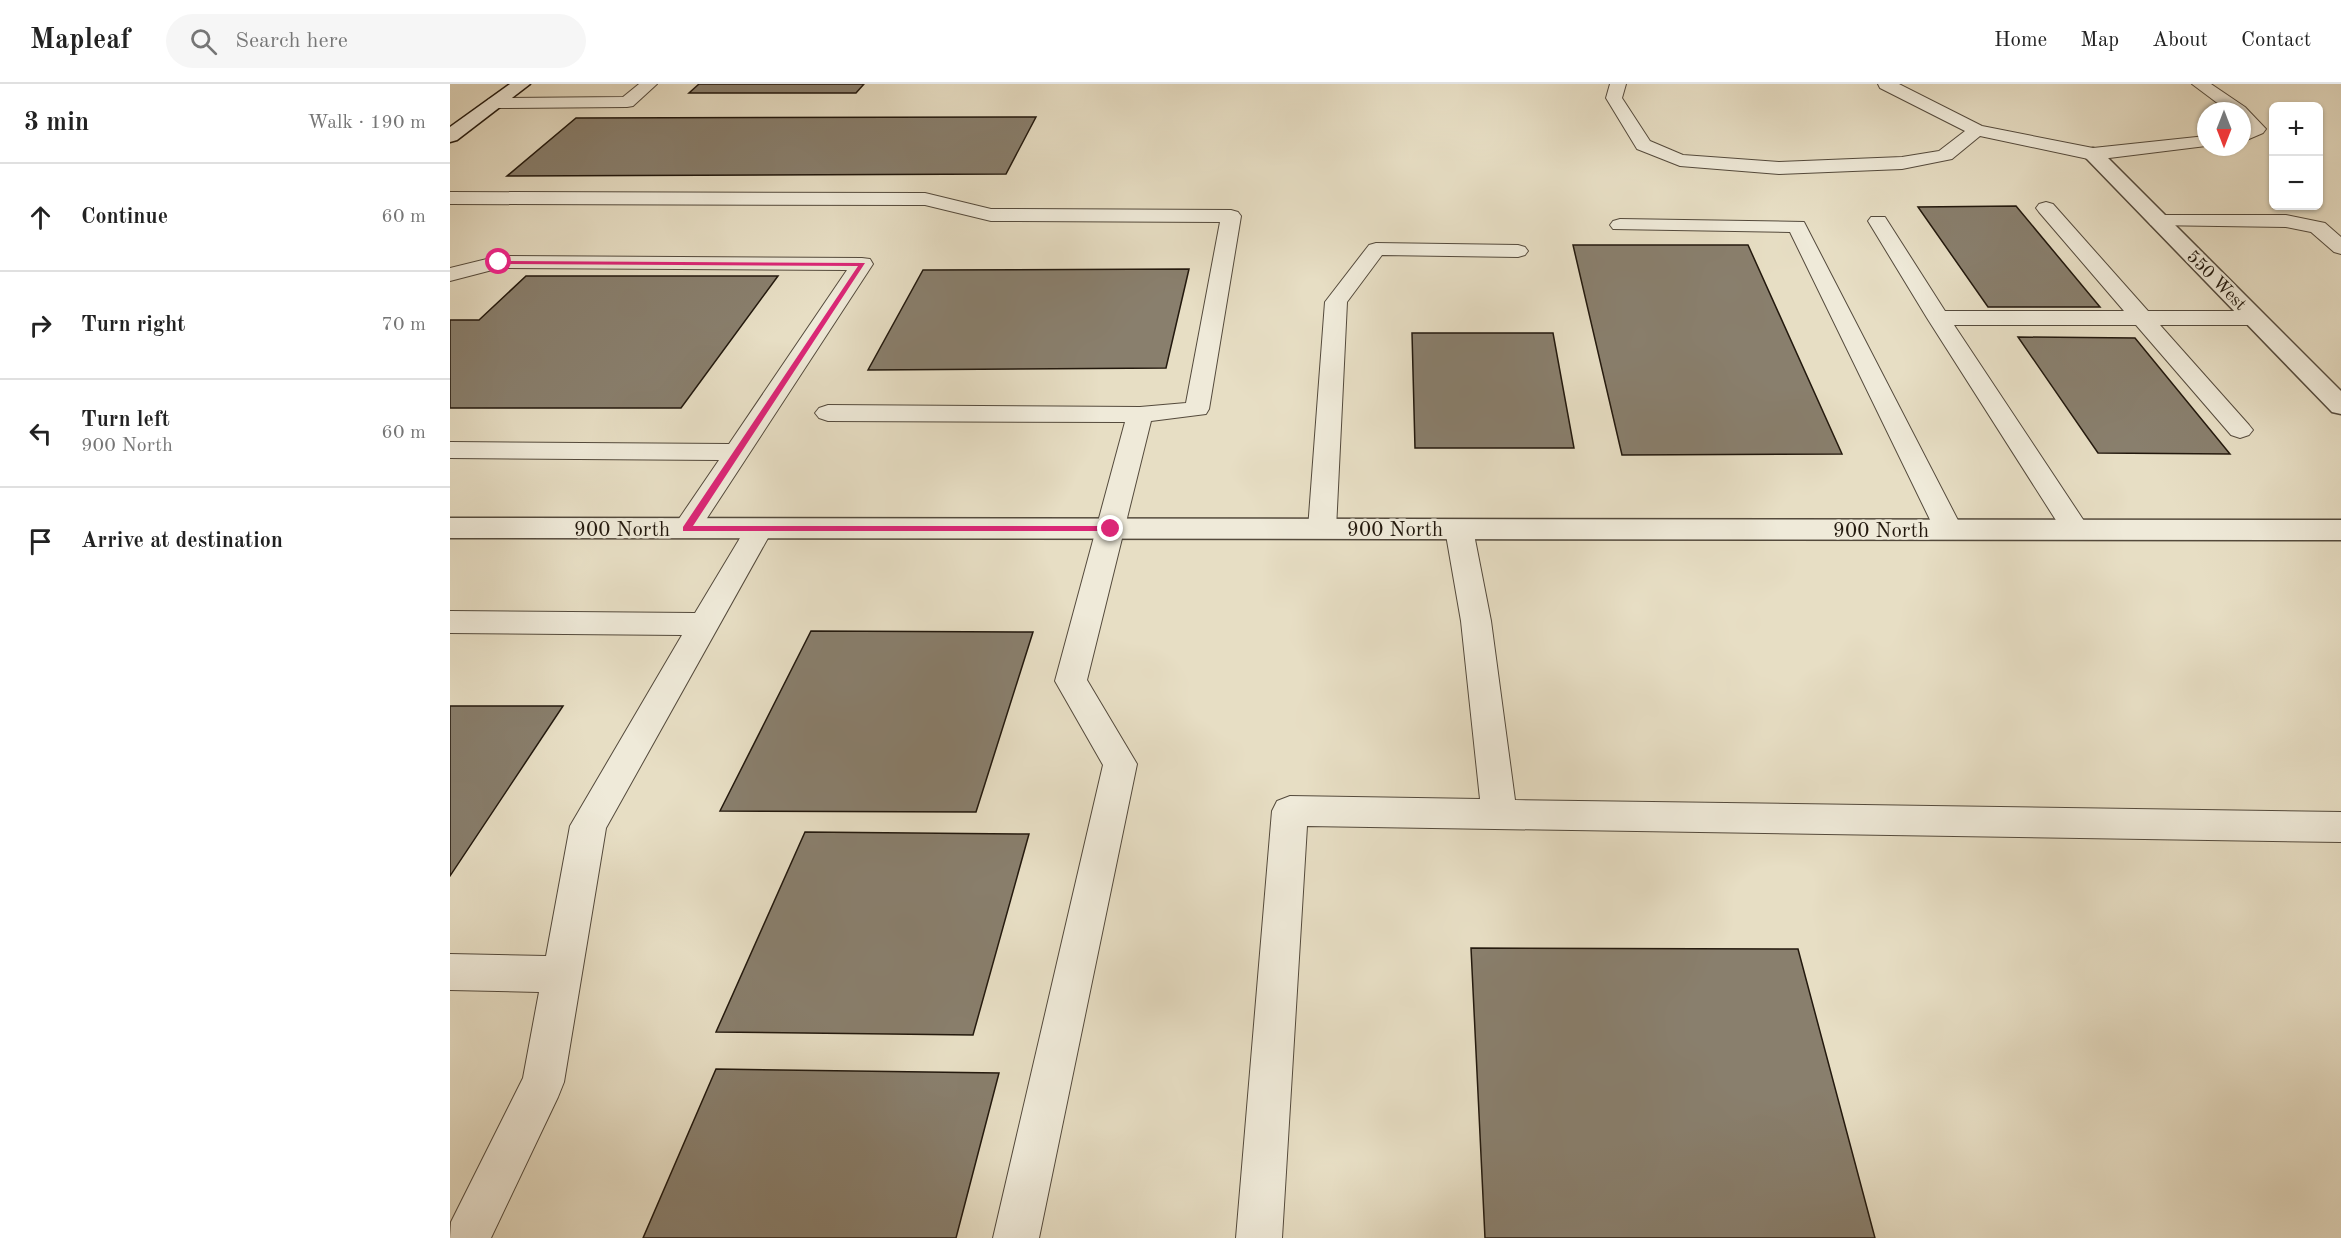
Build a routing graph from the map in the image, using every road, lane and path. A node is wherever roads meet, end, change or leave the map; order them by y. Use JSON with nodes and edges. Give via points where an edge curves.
{"nodes":[{"id":1,"x":521,"y":84,"type":"edge"},
{"id":2,"x":649,"y":84,"type":"edge"},
{"id":3,"x":1618,"y":84,"type":"edge"},
{"id":4,"x":1886,"y":84,"type":"edge"},
{"id":5,"x":2200,"y":84,"type":"edge"},
{"id":6,"x":2226,"y":102,"type":"edge"},
{"id":7,"x":495,"y":103,"type":"junction"},
{"id":8,"x":2251,"y":123,"type":"edge"},
{"id":9,"x":1977,"y":130,"type":"junction"},
{"id":10,"x":2251,"y":132,"type":"edge"},
{"id":11,"x":450,"y":135,"type":"edge"},
{"id":12,"x":2197,"y":142,"type":"edge"},
{"id":13,"x":2092,"y":154,"type":"junction"},
{"id":14,"x":450,"y":198,"type":"edge"},
{"id":15,"x":2046,"y":208,"type":"dead end"},
{"id":16,"x":1878,"y":221,"type":"dead end"},
{"id":17,"x":2158,"y":221,"type":"junction"},
{"id":18,"x":1620,"y":225,"type":"dead end"},
{"id":19,"x":2341,"y":248,"type":"edge"},
{"id":20,"x":1518,"y":251,"type":"dead end"},
{"id":21,"x":450,"y":275,"type":"edge"},
{"id":22,"x":1938,"y":318,"type":"junction"},
{"id":23,"x":2142,"y":318,"type":"junction"},
{"id":24,"x":2254,"y":318,"type":"junction"},
{"id":25,"x":2341,"y":406,"type":"edge"},
{"id":26,"x":828,"y":413,"type":"dead end"},
{"id":27,"x":1140,"y":415,"type":"junction"},
{"id":28,"x":2240,"y":430,"type":"dead end"},
{"id":29,"x":450,"y":450,"type":"edge"},
{"id":30,"x":739,"y":452,"type":"junction"},
{"id":31,"x":450,"y":528,"type":"edge"},
{"id":32,"x":686,"y":529,"type":"junction"},
{"id":33,"x":759,"y":529,"type":"junction"},
{"id":34,"x":1111,"y":529,"type":"junction"},
{"id":35,"x":1322,"y":529,"type":"junction"},
{"id":36,"x":1459,"y":529,"type":"junction"},
{"id":37,"x":1949,"y":530,"type":"junction"},
{"id":38,"x":2076,"y":530,"type":"junction"},
{"id":39,"x":2341,"y":530,"type":"edge"},
{"id":40,"x":450,"y":622,"type":"edge"},
{"id":41,"x":704,"y":624,"type":"junction"},
{"id":42,"x":1498,"y":815,"type":"junction"},
{"id":43,"x":2341,"y":827,"type":"edge"},
{"id":44,"x":450,"y":972,"type":"edge"},
{"id":45,"x":562,"y":974,"type":"junction"},
{"id":46,"x":467,"y":1238,"type":"edge"},
{"id":47,"x":1016,"y":1238,"type":"edge"},
{"id":48,"x":1259,"y":1238,"type":"edge"}],
"edges":[{"from":1,"to":7,"type":"street"},
{"from":2,"to":7,"type":"lane","via":[[627,102]]},
{"from":3,"to":9,"type":"lane","via":[[1614,98],[1643,145],[1680,160],[1779,168],[1902,163],[1945,155]]},
{"from":4,"to":9,"type":"lane"},
{"from":5,"to":6,"type":"lane"},
{"from":7,"to":11,"type":"street"},
{"from":8,"to":10,"type":"lane","via":[[2257,129]]},
{"from":9,"to":13,"type":"lane"},
{"from":12,"to":13,"type":"lane"},
{"from":13,"to":17,"type":"street","name":"550 West"},
{"from":14,"to":27,"type":"lane","via":[[925,199],[991,215],[1232,216],[1197,409]]},
{"from":15,"to":23,"type":"lane"},
{"from":16,"to":22,"type":"lane"},
{"from":17,"to":19,"type":"lane","via":[[2286,221],[2318,227]]},
{"from":17,"to":24,"type":"street","name":"550 West"},
{"from":18,"to":37,"type":"lane","via":[[1797,226]]},
{"from":20,"to":35,"type":"lane","via":[[1376,249],[1336,302]]},
{"from":21,"to":30,"type":"lane","via":[[499,262],[862,264]]},
{"from":22,"to":23,"type":"lane"},
{"from":22,"to":38,"type":"lane"},
{"from":23,"to":24,"type":"lane"},
{"from":23,"to":28,"type":"lane"},
{"from":24,"to":25,"type":"street","name":"550 West"},
{"from":26,"to":27,"type":"lane"},
{"from":27,"to":34,"type":"lane"},
{"from":29,"to":30,"type":"lane"},
{"from":30,"to":32,"type":"lane"},
{"from":31,"to":32,"type":"street","name":"900 North"},
{"from":32,"to":33,"type":"street","name":"900 North"},
{"from":33,"to":34,"type":"street","name":"900 North"},
{"from":33,"to":41,"type":"lane"},
{"from":34,"to":35,"type":"street","name":"900 North"},
{"from":34,"to":47,"type":"lane","via":[[1071,681],[1120,764]]},
{"from":35,"to":36,"type":"street","name":"900 North"},
{"from":36,"to":37,"type":"street","name":"900 North"},
{"from":36,"to":42,"type":"lane","via":[[1476,621]]},
{"from":37,"to":38,"type":"street","name":"900 North"},
{"from":38,"to":39,"type":"street","name":"900 North"},
{"from":40,"to":41,"type":"lane"},
{"from":41,"to":45,"type":"lane","via":[[588,826]]},
{"from":42,"to":43,"type":"lane"},
{"from":42,"to":48,"type":"lane","via":[[1290,811]]},
{"from":44,"to":45,"type":"lane"},
{"from":45,"to":46,"type":"lane","via":[[543,1082]]}]}
